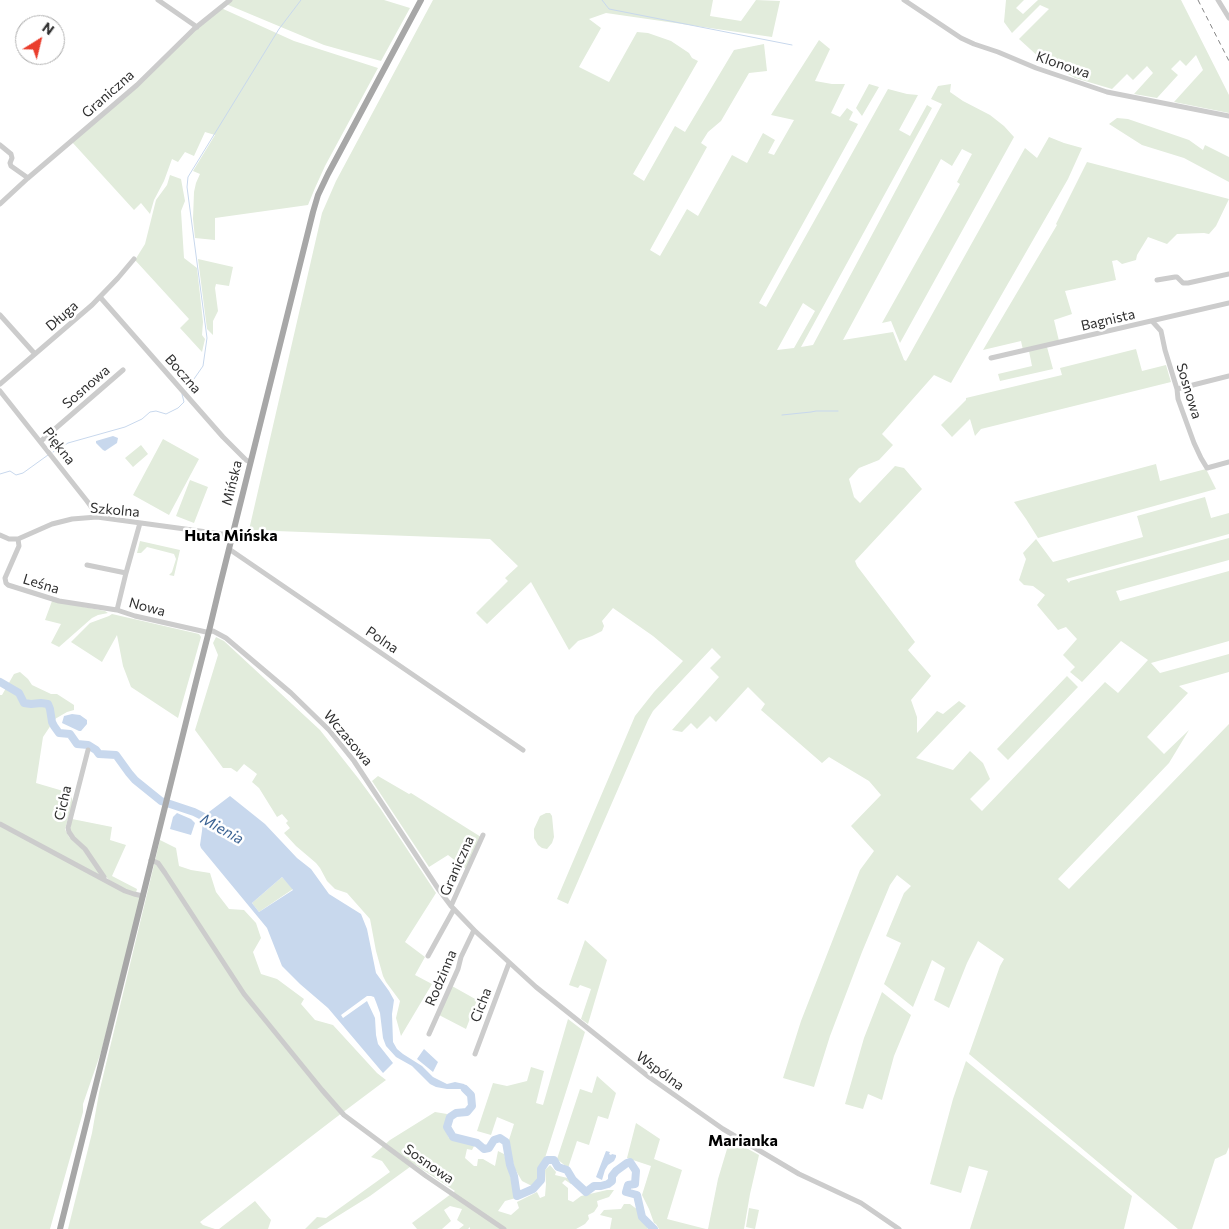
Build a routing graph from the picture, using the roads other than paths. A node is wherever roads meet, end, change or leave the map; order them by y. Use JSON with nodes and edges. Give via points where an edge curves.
{"nodes":[{"id":1,"x":158,"y":0,"type":"edge"},
{"id":2,"x":230,"y":0,"type":"edge"},
{"id":3,"x":421,"y":0,"type":"edge"},
{"id":4,"x":904,"y":0,"type":"edge"},
{"id":5,"x":1218,"y":0,"type":"edge"},
{"id":6,"x":1229,"y":18,"type":"edge"},
{"id":7,"x":197,"y":27,"type":"junction"},
{"id":8,"x":1229,"y":116,"type":"edge"},
{"id":9,"x":0,"y":145,"type":"edge"},
{"id":10,"x":28,"y":178,"type":"junction"},
{"id":11,"x":0,"y":204,"type":"edge"},
{"id":12,"x":134,"y":259,"type":"dead end"},
{"id":13,"x":1229,"y":274,"type":"edge"},
{"id":14,"x":1157,"y":280,"type":"dead end"},
{"id":15,"x":100,"y":297,"type":"junction"},
{"id":16,"x":1229,"y":303,"type":"edge"},
{"id":17,"x":0,"y":315,"type":"edge"},
{"id":18,"x":1152,"y":321,"type":"junction"},
{"id":19,"x":35,"y":354,"type":"junction"},
{"id":20,"x":991,"y":358,"type":"dead end"},
{"id":21,"x":123,"y":370,"type":"dead end"},
{"id":22,"x":1229,"y":376,"type":"edge"},
{"id":23,"x":0,"y":384,"type":"edge"},
{"id":24,"x":1177,"y":389,"type":"junction"},
{"id":25,"x":0,"y":391,"type":"edge"},
{"id":26,"x":40,"y":442,"type":"junction"},
{"id":27,"x":250,"y":462,"type":"junction"},
{"id":28,"x":1229,"y":462,"type":"edge"},
{"id":29,"x":96,"y":517,"type":"junction"},
{"id":30,"x":140,"y":523,"type":"junction"},
{"id":31,"x":232,"y":534,"type":"junction"},
{"id":32,"x":0,"y":535,"type":"edge"},
{"id":33,"x":18,"y":539,"type":"junction"},
{"id":34,"x":229,"y":549,"type":"junction"},
{"id":35,"x":88,"y":565,"type":"dead end"},
{"id":36,"x":126,"y":573,"type":"junction"},
{"id":37,"x":117,"y":610,"type":"junction"},
{"id":38,"x":209,"y":631,"type":"junction"},
{"id":39,"x":88,"y":750,"type":"dead end"},
{"id":40,"x":523,"y":750,"type":"dead end"},
{"id":41,"x":0,"y":824,"type":"edge"},
{"id":42,"x":483,"y":835,"type":"dead end"},
{"id":43,"x":152,"y":860,"type":"junction"},
{"id":44,"x":106,"y":880,"type":"junction"},
{"id":45,"x":439,"y":890,"type":"joint"},
{"id":46,"x":143,"y":896,"type":"junction"},
{"id":47,"x":452,"y":907,"type":"junction"},
{"id":48,"x":474,"y":930,"type":"junction"},
{"id":49,"x":428,"y":956,"type":"dead end"},
{"id":50,"x":509,"y":963,"type":"junction"},
{"id":51,"x":429,"y":1034,"type":"dead end"},
{"id":52,"x":475,"y":1054,"type":"dead end"},
{"id":53,"x":60,"y":1229,"type":"edge"},
{"id":54,"x":504,"y":1229,"type":"edge"},
{"id":55,"x":899,"y":1229,"type":"edge"}],
"edges":[{"from":1,"to":7,"type":"street"},
{"from":2,"to":7,"type":"street","name":"Graniczna"},
{"from":3,"to":27,"type":"main road","name":"Mińska","via":[[316,200]]},
{"from":4,"to":8,"type":"street","name":"Klonowa","via":[[961,38],[1036,68],[1107,92]]},
{"from":5,"to":6,"type":"street"},
{"from":7,"to":10,"type":"street","name":"Graniczna","via":[[137,85]]},
{"from":9,"to":10,"type":"street","via":[[11,154],[11,166]]},
{"from":10,"to":11,"type":"street","name":"Graniczna"},
{"from":12,"to":15,"type":"street","name":"Długa"},
{"from":13,"to":14,"type":"street","via":[[1188,283],[1177,277]]},
{"from":15,"to":19,"type":"street","name":"Długa"},
{"from":15,"to":27,"type":"street","name":"Boczna"},
{"from":16,"to":18,"type":"street","name":"Bagnista"},
{"from":17,"to":19,"type":"street"},
{"from":18,"to":20,"type":"street","name":"Bagnista"},
{"from":18,"to":24,"type":"street","name":"Sosnowa","via":[[1162,331]]},
{"from":19,"to":23,"type":"street","name":"Długa"},
{"from":21,"to":26,"type":"street","name":"Sosnowa"},
{"from":22,"to":24,"type":"street"},
{"from":24,"to":28,"type":"street","name":"Sosnowa","via":[[1194,443],[1207,468]]},
{"from":25,"to":26,"type":"street","name":"Piękna"},
{"from":26,"to":29,"type":"street","name":"Piękna","via":[[91,506]]},
{"from":27,"to":31,"type":"main road","name":"Mińska"},
{"from":29,"to":30,"type":"street","name":"Szkolna"},
{"from":29,"to":33,"type":"street","name":"Szkolna","via":[[52,524]]},
{"from":30,"to":31,"type":"street","name":"Szkolna"},
{"from":30,"to":36,"type":"street","name":"Nowa"},
{"from":31,"to":34,"type":"main road","name":"Mińska"},
{"from":32,"to":33,"type":"street"},
{"from":33,"to":37,"type":"street","name":"Leśna","via":[[19,546],[5,578],[8,585],[59,601]]},
{"from":34,"to":38,"type":"main road","name":"Mińska"},
{"from":34,"to":40,"type":"street","name":"Polna"},
{"from":35,"to":36,"type":"street"},
{"from":36,"to":37,"type":"street","name":"Nowa"},
{"from":37,"to":38,"type":"street","name":"Nowa"},
{"from":38,"to":43,"type":"main road","name":"Mińska"},
{"from":38,"to":45,"type":"street","name":"Wczasowa","via":[[226,638],[329,730],[354,761]]},
{"from":39,"to":44,"type":"street","name":"Cicha","via":[[68,828],[72,838]]},
{"from":41,"to":44,"type":"street"},
{"from":42,"to":47,"type":"street","name":"Graniczna"},
{"from":43,"to":46,"type":"main road","name":"Mińska"},
{"from":43,"to":54,"type":"street","name":"Sosnowa","via":[[165,873],[244,994],[344,1115]]},
{"from":44,"to":46,"type":"street","via":[[125,891]]},
{"from":45,"to":47,"type":"street","name":"Wspólna"},
{"from":46,"to":53,"type":"main road","name":"Mińska"},
{"from":47,"to":48,"type":"street","name":"Wspólna"},
{"from":47,"to":49,"type":"street"},
{"from":48,"to":50,"type":"street","name":"Wspólna"},
{"from":48,"to":51,"type":"street","name":"Rodzinna"},
{"from":50,"to":52,"type":"street","name":"Cicha"},
{"from":50,"to":55,"type":"street","name":"Wspólna","via":[[624,1058],[708,1119],[798,1174],[861,1203]]}]}
